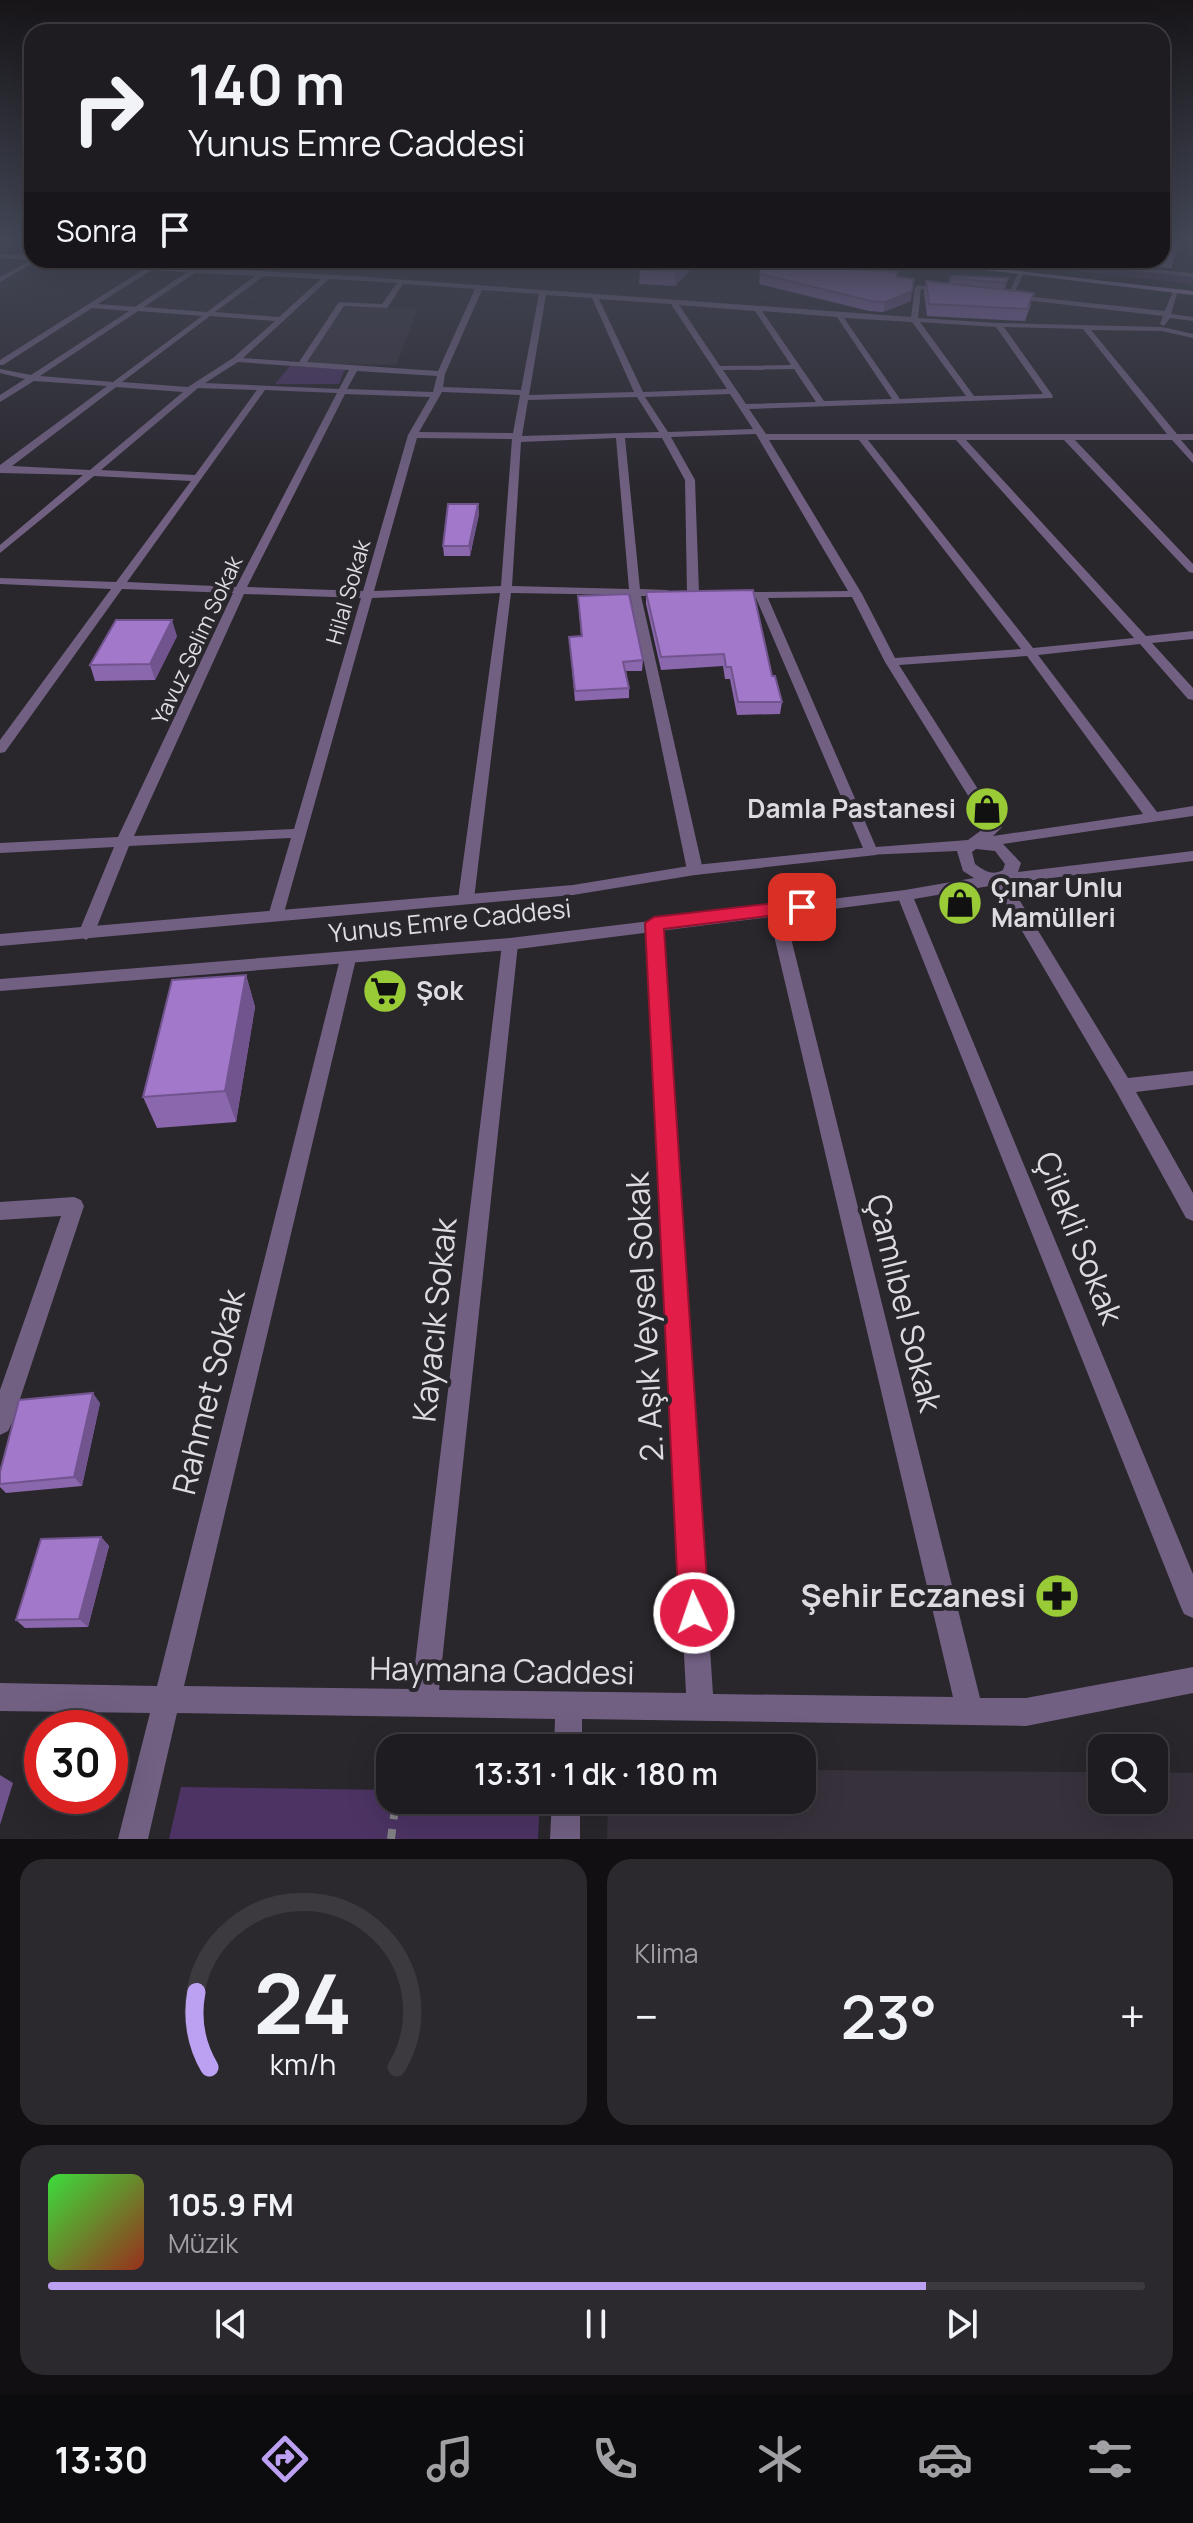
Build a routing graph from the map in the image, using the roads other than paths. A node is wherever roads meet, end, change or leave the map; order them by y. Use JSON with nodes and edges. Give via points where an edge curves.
{"nodes":[{"id":1,"x":58,"y":327,"type":"edge"},
{"id":2,"x":110,"y":327,"type":"edge"},
{"id":3,"x":193,"y":327,"type":"edge"},
{"id":4,"x":272,"y":327,"type":"edge"},
{"id":5,"x":327,"y":327,"type":"edge"},
{"id":6,"x":462,"y":327,"type":"edge"},
{"id":7,"x":537,"y":327,"type":"edge"},
{"id":8,"x":608,"y":327,"type":"edge"},
{"id":9,"x":690,"y":327,"type":"edge"},
{"id":10,"x":769,"y":327,"type":"edge"},
{"id":11,"x":847,"y":327,"type":"edge"},
{"id":12,"x":920,"y":327,"type":"edge"},
{"id":13,"x":999,"y":327,"type":"edge"},
{"id":14,"x":1051,"y":327,"type":"edge"},
{"id":15,"x":1086,"y":328,"type":"junction"},
{"id":16,"x":1162,"y":329,"type":"joint"},
{"id":17,"x":1189,"y":335,"type":"edge"},
{"id":18,"x":1193,"y":344,"type":"edge"},
{"id":19,"x":236,"y":360,"type":"junction"},
{"id":20,"x":0,"y":363,"type":"edge"},
{"id":21,"x":302,"y":364,"type":"junction"},
{"id":22,"x":795,"y":367,"type":"junction"},
{"id":23,"x":354,"y":368,"type":"junction"},
{"id":24,"x":717,"y":368,"type":"junction"},
{"id":25,"x":0,"y":371,"type":"edge"},
{"id":26,"x":441,"y":374,"type":"junction"},
{"id":27,"x":33,"y":378,"type":"junction"},
{"id":28,"x":113,"y":385,"type":"junction"},
{"id":29,"x":193,"y":388,"type":"junction"},
{"id":30,"x":263,"y":388,"type":"junction"},
{"id":31,"x":342,"y":391,"type":"junction"},
{"id":32,"x":734,"y":391,"type":"junction"},
{"id":33,"x":436,"y":392,"type":"junction"},
{"id":34,"x":640,"y":395,"type":"junction"},
{"id":35,"x":526,"y":396,"type":"junction"},
{"id":36,"x":971,"y":398,"type":"junction"},
{"id":37,"x":0,"y":399,"type":"edge"},
{"id":38,"x":897,"y":400,"type":"junction"},
{"id":39,"x":821,"y":403,"type":"junction"},
{"id":40,"x":742,"y":407,"type":"junction"},
{"id":41,"x":761,"y":434,"type":"junction"},
{"id":42,"x":413,"y":435,"type":"junction"},
{"id":43,"x":620,"y":435,"type":"junction"},
{"id":44,"x":665,"y":435,"type":"junction"},
{"id":45,"x":957,"y":435,"type":"junction"},
{"id":46,"x":1066,"y":436,"type":"junction"},
{"id":47,"x":1173,"y":436,"type":"junction"},
{"id":48,"x":1193,"y":437,"type":"edge"},
{"id":49,"x":517,"y":438,"type":"junction"},
{"id":50,"x":862,"y":438,"type":"junction"},
{"id":51,"x":1193,"y":460,"type":"edge"},
{"id":52,"x":1,"y":469,"type":"edge"},
{"id":53,"x":89,"y":475,"type":"junction"},
{"id":54,"x":197,"y":478,"type":"junction"},
{"id":55,"x":0,"y":550,"type":"edge"},
{"id":56,"x":1193,"y":570,"type":"edge"},
{"id":57,"x":0,"y":581,"type":"edge"},
{"id":58,"x":119,"y":587,"type":"junction"},
{"id":59,"x":506,"y":589,"type":"junction"},
{"id":60,"x":239,"y":592,"type":"junction"},
{"id":61,"x":635,"y":593,"type":"junction"},
{"id":62,"x":693,"y":593,"type":"junction"},
{"id":63,"x":706,"y":594,"type":"edge"},
{"id":64,"x":856,"y":594,"type":"junction"},
{"id":65,"x":369,"y":595,"type":"junction"},
{"id":66,"x":734,"y":595,"type":"edge"},
{"id":67,"x":761,"y":596,"type":"junction"},
{"id":68,"x":1193,"y":635,"type":"edge"},
{"id":69,"x":1141,"y":639,"type":"junction"},
{"id":70,"x":1030,"y":652,"type":"junction"},
{"id":71,"x":891,"y":662,"type":"junction"},
{"id":72,"x":1193,"y":696,"type":"edge"},
{"id":73,"x":0,"y":719,"type":"edge"},
{"id":74,"x":22,"y":720,"type":"junction"},
{"id":75,"x":0,"y":749,"type":"edge"},
{"id":76,"x":1193,"y":811,"type":"edge"},
{"id":77,"x":1153,"y":817,"type":"junction"},
{"id":78,"x":299,"y":833,"type":"junction"},
{"id":79,"x":125,"y":839,"type":"junction"},
{"id":80,"x":976,"y":844,"type":"junction"},
{"id":81,"x":0,"y":848,"type":"edge"},
{"id":82,"x":871,"y":852,"type":"junction"},
{"id":83,"x":1193,"y":856,"type":"edge"},
{"id":84,"x":695,"y":870,"type":"junction"},
{"id":85,"x":999,"y":879,"type":"junction"},
{"id":86,"x":905,"y":895,"type":"junction"},
{"id":87,"x":466,"y":899,"type":"junction"},
{"id":88,"x":776,"y":910,"type":"junction"},
{"id":89,"x":276,"y":916,"type":"junction"},
{"id":90,"x":654,"y":923,"type":"junction"},
{"id":91,"x":86,"y":934,"type":"junction"},
{"id":92,"x":0,"y":940,"type":"edge"},
{"id":93,"x":510,"y":944,"type":"junction"},
{"id":94,"x":348,"y":959,"type":"junction"},
{"id":95,"x":0,"y":985,"type":"edge"},
{"id":96,"x":1193,"y":1078,"type":"edge"},
{"id":97,"x":1123,"y":1086,"type":"junction"},
{"id":98,"x":0,"y":1211,"type":"edge"},
{"id":99,"x":1193,"y":1212,"type":"edge"},
{"id":100,"x":0,"y":1423,"type":"edge"},
{"id":101,"x":1193,"y":1605,"type":"edge"},
{"id":102,"x":1193,"y":1680,"type":"edge"},
{"id":103,"x":0,"y":1697,"type":"edge"},
{"id":104,"x":167,"y":1701,"type":"junction"},
{"id":105,"x":424,"y":1704,"type":"junction"},
{"id":106,"x":569,"y":1706,"type":"junction"},
{"id":107,"x":700,"y":1708,"type":"junction"},
{"id":108,"x":970,"y":1711,"type":"junction"},
{"id":109,"x":568,"y":1734,"type":"edge"},
{"id":110,"x":566,"y":1814,"type":"edge"},
{"id":111,"x":133,"y":1839,"type":"edge"},
{"id":112,"x":565,"y":1839,"type":"edge"}],
"edges":[{"from":1,"to":20,"type":"street"},
{"from":2,"to":27,"type":"street"},
{"from":3,"to":28,"type":"street"},
{"from":4,"to":19,"type":"street"},
{"from":5,"to":21,"type":"street"},
{"from":6,"to":26,"type":"street","name":"Hilal Sokak"},
{"from":7,"to":35,"type":"street"},
{"from":8,"to":34,"type":"street"},
{"from":9,"to":24,"type":"street"},
{"from":10,"to":22,"type":"street"},
{"from":11,"to":38,"type":"street"},
{"from":12,"to":36,"type":"street"},
{"from":13,"to":36,"type":"street","via":[[1049,396]]},
{"from":14,"to":15,"type":"street"},
{"from":15,"to":16,"type":"street"},
{"from":15,"to":47,"type":"street"},
{"from":16,"to":17,"type":"street"},
{"from":17,"to":18,"type":"street"},
{"from":19,"to":21,"type":"street"},
{"from":19,"to":29,"type":"street"},
{"from":21,"to":23,"type":"street"},
{"from":22,"to":24,"type":"street"},
{"from":22,"to":39,"type":"street"},
{"from":23,"to":26,"type":"street"},
{"from":23,"to":31,"type":"street","name":"Yavuz Selim Sokak"},
{"from":24,"to":32,"type":"street"},
{"from":25,"to":27,"type":"street"},
{"from":26,"to":33,"type":"street","name":"Hilal Sokak"},
{"from":27,"to":28,"type":"street"},
{"from":27,"to":37,"type":"street"},
{"from":28,"to":29,"type":"street"},
{"from":28,"to":52,"type":"street"},
{"from":29,"to":30,"type":"street"},
{"from":29,"to":53,"type":"street"},
{"from":30,"to":31,"type":"street"},
{"from":30,"to":54,"type":"street"},
{"from":31,"to":33,"type":"street"},
{"from":31,"to":60,"type":"street","name":"Yavuz Selim Sokak"},
{"from":32,"to":34,"type":"street"},
{"from":32,"to":40,"type":"street"},
{"from":33,"to":35,"type":"street"},
{"from":33,"to":42,"type":"street","name":"Hilal Sokak"},
{"from":34,"to":35,"type":"street"},
{"from":34,"to":44,"type":"street"},
{"from":35,"to":49,"type":"street"},
{"from":36,"to":38,"type":"street"},
{"from":38,"to":39,"type":"street"},
{"from":39,"to":40,"type":"street"},
{"from":40,"to":41,"type":"street"},
{"from":41,"to":44,"type":"street"},
{"from":41,"to":50,"type":"street"},
{"from":41,"to":64,"type":"street"},
{"from":42,"to":49,"type":"street"},
{"from":42,"to":65,"type":"street","name":"Hilal Sokak"},
{"from":43,"to":44,"type":"street"},
{"from":43,"to":49,"type":"street"},
{"from":43,"to":61,"type":"street"},
{"from":44,"to":62,"type":"street","via":[[690,480]]},
{"from":45,"to":46,"type":"street"},
{"from":45,"to":50,"type":"street"},
{"from":45,"to":69,"type":"street"},
{"from":46,"to":47,"type":"street"},
{"from":46,"to":56,"type":"street"},
{"from":47,"to":48,"type":"street"},
{"from":47,"to":51,"type":"street"},
{"from":49,"to":59,"type":"street"},
{"from":50,"to":70,"type":"street"},
{"from":52,"to":53,"type":"street"},
{"from":53,"to":54,"type":"street"},
{"from":53,"to":55,"type":"street"},
{"from":54,"to":58,"type":"street"},
{"from":57,"to":58,"type":"street"},
{"from":58,"to":60,"type":"street"},
{"from":58,"to":74,"type":"street"},
{"from":59,"to":61,"type":"street"},
{"from":59,"to":65,"type":"street"},
{"from":59,"to":87,"type":"street"},
{"from":60,"to":65,"type":"street"},
{"from":60,"to":79,"type":"street","name":"Yavuz Selim Sokak"},
{"from":61,"to":62,"type":"street"},
{"from":61,"to":84,"type":"street"},
{"from":62,"to":63,"type":"street"},
{"from":64,"to":67,"type":"street"},
{"from":64,"to":71,"type":"street"},
{"from":65,"to":78,"type":"street","name":"Hilal Sokak"},
{"from":66,"to":67,"type":"street"},
{"from":67,"to":82,"type":"street"},
{"from":68,"to":69,"type":"street"},
{"from":69,"to":70,"type":"street"},
{"from":69,"to":72,"type":"street"},
{"from":70,"to":71,"type":"street"},
{"from":70,"to":77,"type":"street"},
{"from":71,"to":80,"type":"street","via":[[995,827]]},
{"from":73,"to":74,"type":"street"},
{"from":74,"to":75,"type":"street"},
{"from":76,"to":77,"type":"street"},
{"from":77,"to":80,"type":"street"},
{"from":78,"to":79,"type":"street"},
{"from":78,"to":89,"type":"street","name":"Hilal Sokak"},
{"from":79,"to":81,"type":"street"},
{"from":79,"to":91,"type":"street","name":"Yavuz Selim Sokak"},
{"from":80,"to":82,"type":"street"},
{"from":80,"to":85,"type":"street","via":[[964,851],[968,867]]},
{"from":80,"to":85,"type":"street","via":[[1000,848],[1010,858],[1010,873]]},
{"from":82,"to":84,"type":"street"},
{"from":83,"to":85,"type":"street"},
{"from":84,"to":87,"type":"street","via":[[573,890]]},
{"from":85,"to":86,"type":"street","name":"Yunus Emre Caddesi"},
{"from":85,"to":97,"type":"street"},
{"from":86,"to":88,"type":"street","name":"Yunus Emre Caddesi"},
{"from":86,"to":101,"type":"street","name":"Çilekli Sokak"},
{"from":87,"to":89,"type":"street"},
{"from":88,"to":90,"type":"street","name":"Yunus Emre Caddesi"},
{"from":88,"to":108,"type":"street","name":"Çamlıbel Sokak"},
{"from":89,"to":91,"type":"street"},
{"from":90,"to":93,"type":"street","name":"Yunus Emre Caddesi"},
{"from":90,"to":107,"type":"street","name":"2. Aşık Veysel Sokak"},
{"from":91,"to":92,"type":"street"},
{"from":93,"to":94,"type":"street","name":"Yunus Emre Caddesi"},
{"from":93,"to":105,"type":"street","name":"Kayacık Sokak"},
{"from":94,"to":95,"type":"street","name":"Yunus Emre Caddesi"},
{"from":94,"to":104,"type":"street","name":"Rahmet Sokak"},
{"from":96,"to":97,"type":"street"},
{"from":97,"to":99,"type":"street"},
{"from":98,"to":100,"type":"street","via":[[74,1206]]},
{"from":102,"to":108,"type":"street","name":"Haymana Caddesi","via":[[1026,1712]]},
{"from":103,"to":104,"type":"street","name":"Haymana Caddesi"},
{"from":104,"to":105,"type":"street","name":"Haymana Caddesi"},
{"from":104,"to":111,"type":"street","name":"Rahmet Sokak"},
{"from":105,"to":106,"type":"street","name":"Haymana Caddesi"},
{"from":106,"to":107,"type":"street","name":"Haymana Caddesi"},
{"from":106,"to":109,"type":"street"},
{"from":107,"to":108,"type":"street","name":"Haymana Caddesi"},
{"from":110,"to":112,"type":"street"}]}
